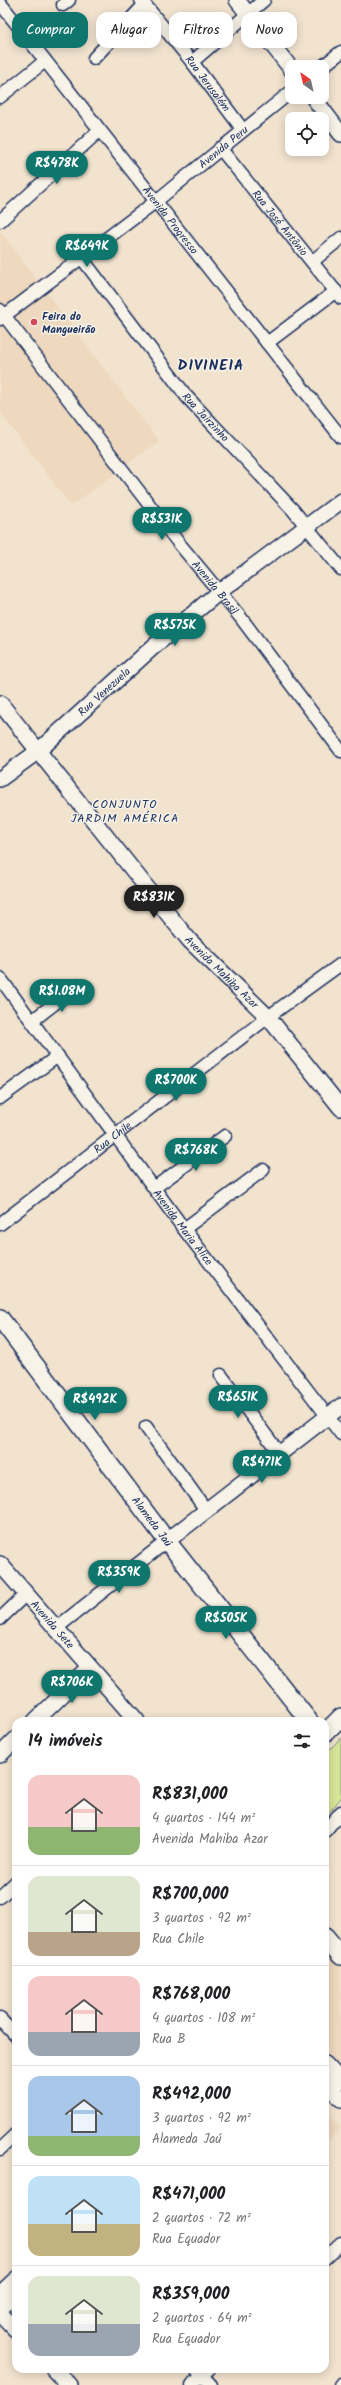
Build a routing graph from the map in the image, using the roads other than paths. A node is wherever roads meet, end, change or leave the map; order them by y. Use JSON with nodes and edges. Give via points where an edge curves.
{"nodes":[{"id":1,"x":237,"y":0,"type":"edge"},
{"id":2,"x":264,"y":0,"type":"edge"},
{"id":3,"x":143,"y":2,"type":"edge"},
{"id":4,"x":0,"y":3,"type":"edge"},
{"id":5,"x":246,"y":12,"type":"edge"},
{"id":6,"x":251,"y":12,"type":"edge"},
{"id":7,"x":241,"y":21,"type":"edge"},
{"id":8,"x":274,"y":48,"type":"edge"},
{"id":9,"x":341,"y":52,"type":"edge"},
{"id":10,"x":94,"y":58,"type":"dead end"},
{"id":11,"x":45,"y":61,"type":"junction"},
{"id":12,"x":285,"y":61,"type":"edge"},
{"id":13,"x":329,"y":61,"type":"edge"},
{"id":14,"x":192,"y":62,"type":"junction"},
{"id":15,"x":0,"y":97,"type":"edge"},
{"id":16,"x":285,"y":97,"type":"edge"},
{"id":17,"x":318,"y":104,"type":"edge"},
{"id":18,"x":243,"y":130,"type":"junction"},
{"id":19,"x":99,"y":131,"type":"junction"},
{"id":20,"x":341,"y":134,"type":"edge"},
{"id":21,"x":220,"y":148,"type":"junction"},
{"id":22,"x":154,"y":202,"type":"junction"},
{"id":23,"x":0,"y":222,"type":"edge"},
{"id":24,"x":341,"y":238,"type":"edge"},
{"id":25,"x":81,"y":257,"type":"junction"},
{"id":26,"x":313,"y":261,"type":"junction"},
{"id":27,"x":339,"y":294,"type":"edge"},
{"id":28,"x":1,"y":315,"type":"edge"},
{"id":29,"x":266,"y":343,"type":"junction"},
{"id":30,"x":341,"y":437,"type":"edge"},
{"id":31,"x":341,"y":501,"type":"edge"},
{"id":32,"x":307,"y":528,"type":"junction"},
{"id":33,"x":341,"y":569,"type":"edge"},
{"id":34,"x":219,"y":592,"type":"junction"},
{"id":35,"x":0,"y":703,"type":"edge"},
{"id":36,"x":341,"y":751,"type":"edge"},
{"id":37,"x":37,"y":752,"type":"junction"},
{"id":38,"x":0,"y":779,"type":"edge"},
{"id":39,"x":341,"y":964,"type":"edge"},
{"id":40,"x":0,"y":978,"type":"edge"},
{"id":41,"x":77,"y":986,"type":"dead end"},
{"id":42,"x":268,"y":1017,"type":"junction"},
{"id":43,"x":32,"y":1021,"type":"junction"},
{"id":44,"x":58,"y":1056,"type":"junction"},
{"id":45,"x":0,"y":1098,"type":"edge"},
{"id":46,"x":341,"y":1108,"type":"edge"},
{"id":47,"x":115,"y":1134,"type":"junction"},
{"id":48,"x":225,"y":1136,"type":"dead end"},
{"id":49,"x":263,"y":1170,"type":"dead end"},
{"id":50,"x":154,"y":1188,"type":"junction"},
{"id":51,"x":0,"y":1224,"type":"edge"},
{"id":52,"x":184,"y":1229,"type":"junction"},
{"id":53,"x":0,"y":1318,"type":"edge"},
{"id":54,"x":221,"y":1375,"type":"dead end"},
{"id":55,"x":341,"y":1406,"type":"edge"},
{"id":56,"x":327,"y":1417,"type":"junction"},
{"id":57,"x":146,"y":1427,"type":"dead end"},
{"id":58,"x":341,"y":1434,"type":"edge"},
{"id":59,"x":280,"y":1454,"type":"junction"},
{"id":60,"x":206,"y":1510,"type":"junction"},
{"id":61,"x":167,"y":1541,"type":"junction"},
{"id":62,"x":0,"y":1564,"type":"edge"},
{"id":63,"x":26,"y":1594,"type":"junction"},
{"id":64,"x":0,"y":1619,"type":"edge"},
{"id":65,"x":55,"y":1629,"type":"junction"},
{"id":66,"x":90,"y":1668,"type":"junction"},
{"id":67,"x":39,"y":1717,"type":"edge"},
{"id":68,"x":133,"y":1717,"type":"edge"},
{"id":69,"x":306,"y":1717,"type":"edge"},
{"id":70,"x":341,"y":1717,"type":"edge"},
{"id":71,"x":329,"y":1729,"type":"edge"},
{"id":72,"x":12,"y":1746,"type":"edge"},
{"id":73,"x":0,"y":1755,"type":"edge"},
{"id":74,"x":341,"y":1812,"type":"edge"},
{"id":75,"x":329,"y":1827,"type":"edge"},
{"id":76,"x":12,"y":1888,"type":"edge"},
{"id":77,"x":0,"y":1897,"type":"edge"},
{"id":78,"x":329,"y":1942,"type":"edge"},
{"id":79,"x":341,"y":1956,"type":"edge"},
{"id":80,"x":0,"y":2019,"type":"edge"},
{"id":81,"x":12,"y":2032,"type":"edge"},
{"id":82,"x":329,"y":2068,"type":"edge"},
{"id":83,"x":341,"y":2081,"type":"edge"},
{"id":84,"x":329,"y":2086,"type":"edge"},
{"id":85,"x":341,"y":2099,"type":"edge"},
{"id":86,"x":12,"y":2138,"type":"edge"},
{"id":87,"x":0,"y":2149,"type":"edge"},
{"id":88,"x":341,"y":2243,"type":"edge"},
{"id":89,"x":329,"y":2254,"type":"edge"},
{"id":90,"x":12,"y":2283,"type":"edge"},
{"id":91,"x":0,"y":2294,"type":"edge"},
{"id":92,"x":12,"y":2298,"type":"edge"},
{"id":93,"x":0,"y":2309,"type":"edge"},
{"id":94,"x":0,"y":2313,"type":"edge"},
{"id":95,"x":12,"y":2326,"type":"edge"},
{"id":96,"x":58,"y":2373,"type":"edge"},
{"id":97,"x":201,"y":2373,"type":"edge"},
{"id":98,"x":203,"y":2373,"type":"edge"},
{"id":99,"x":69,"y":2385,"type":"edge"},
{"id":100,"x":192,"y":2385,"type":"edge"},
{"id":101,"x":211,"y":2385,"type":"edge"}],
"edges":[{"from":1,"to":5,"type":"street"},
{"from":2,"to":6,"type":"street"},
{"from":3,"to":10,"type":"street"},
{"from":3,"to":14,"type":"street","name":"Rua Jerusalém"},
{"from":4,"to":11,"type":"street","name":"Avenida Progresso"},
{"from":7,"to":14,"type":"street"},
{"from":8,"to":12,"type":"street"},
{"from":9,"to":13,"type":"street"},
{"from":11,"to":15,"type":"street"},
{"from":11,"to":19,"type":"street","name":"Avenida Progresso"},
{"from":14,"to":18,"type":"street","name":"Rua Jerusalém"},
{"from":16,"to":18,"type":"street","name":"Avenida Peru"},
{"from":17,"to":20,"type":"street"},
{"from":18,"to":21,"type":"street","name":"Avenida Peru"},
{"from":19,"to":22,"type":"street","name":"Avenida Progresso"},
{"from":19,"to":23,"type":"street"},
{"from":21,"to":22,"type":"street","name":"Avenida Peru"},
{"from":21,"to":26,"type":"street","name":"Rua José Antônio"},
{"from":22,"to":25,"type":"street","name":"Avenida Peru"},
{"from":22,"to":29,"type":"street","name":"Avenida Progresso"},
{"from":24,"to":26,"type":"street"},
{"from":25,"to":28,"type":"street","name":"Avenida Peru"},
{"from":25,"to":32,"type":"street","name":"Rua Jairzinho","via":[[187,397]]},
{"from":26,"to":27,"type":"street","name":"Rua José Antônio"},
{"from":27,"to":29,"type":"street"},
{"from":28,"to":34,"type":"street","name":"Avenida Brasil"},
{"from":29,"to":30,"type":"street","name":"Avenida Progresso"},
{"from":31,"to":32,"type":"street","name":"Rua Venezuela"},
{"from":32,"to":33,"type":"street","name":"Rua Jairzinho"},
{"from":32,"to":34,"type":"street","name":"Rua Venezuela"},
{"from":34,"to":36,"type":"street","name":"Avenida Brasil","via":[[242,618]]},
{"from":34,"to":37,"type":"street","name":"Rua Venezuela","via":[[152,648]]},
{"from":35,"to":37,"type":"street","name":"Avenida Mahiba Azar"},
{"from":37,"to":38,"type":"street","name":"Rua Venezuela"},
{"from":37,"to":42,"type":"street","name":"Avenida Mahiba Azar","via":[[190,941]]},
{"from":39,"to":42,"type":"street","name":"Rua Chile"},
{"from":40,"to":43,"type":"street","name":"Avenida Maria Alice"},
{"from":41,"to":43,"type":"street"},
{"from":42,"to":46,"type":"street","name":"Avenida Mahiba Azar"},
{"from":42,"to":47,"type":"street","name":"Rua Chile"},
{"from":43,"to":44,"type":"street","name":"Avenida Maria Alice"},
{"from":44,"to":45,"type":"street"},
{"from":44,"to":47,"type":"street","name":"Avenida Maria Alice"},
{"from":47,"to":50,"type":"street","name":"Avenida Maria Alice"},
{"from":47,"to":51,"type":"street","name":"Rua Chile"},
{"from":48,"to":50,"type":"street"},
{"from":49,"to":52,"type":"street"},
{"from":50,"to":52,"type":"street","name":"Avenida Maria Alice"},
{"from":52,"to":56,"type":"street","name":"Avenida Maria Alice"},
{"from":53,"to":61,"type":"main road","name":"Alameda Jaú"},
{"from":54,"to":59,"type":"street"},
{"from":55,"to":56,"type":"street"},
{"from":56,"to":58,"type":"street","name":"Avenida Maria Alice"},
{"from":56,"to":59,"type":"street"},
{"from":57,"to":60,"type":"street"},
{"from":59,"to":60,"type":"street"},
{"from":60,"to":61,"type":"street"},
{"from":61,"to":65,"type":"street"},
{"from":61,"to":69,"type":"main road","name":"Alameda Jaú"},
{"from":62,"to":63,"type":"street","name":"Avenida Sete"},
{"from":63,"to":64,"type":"street"},
{"from":63,"to":65,"type":"street","name":"Avenida Sete"},
{"from":65,"to":66,"type":"street","name":"Avenida Sete"},
{"from":66,"to":67,"type":"street"},
{"from":66,"to":68,"type":"street","name":"Avenida Sete"},
{"from":70,"to":71,"type":"main road"},
{"from":72,"to":73,"type":"street"},
{"from":74,"to":75,"type":"street"},
{"from":76,"to":77,"type":"street"},
{"from":78,"to":79,"type":"main road"},
{"from":80,"to":81,"type":"street"},
{"from":82,"to":83,"type":"street"},
{"from":84,"to":85,"type":"street"},
{"from":86,"to":87,"type":"street"},
{"from":88,"to":89,"type":"street"},
{"from":90,"to":91,"type":"street"},
{"from":92,"to":93,"type":"street"},
{"from":94,"to":95,"type":"street"},
{"from":96,"to":99,"type":"street"},
{"from":97,"to":100,"type":"street"},
{"from":98,"to":101,"type":"street"}]}
